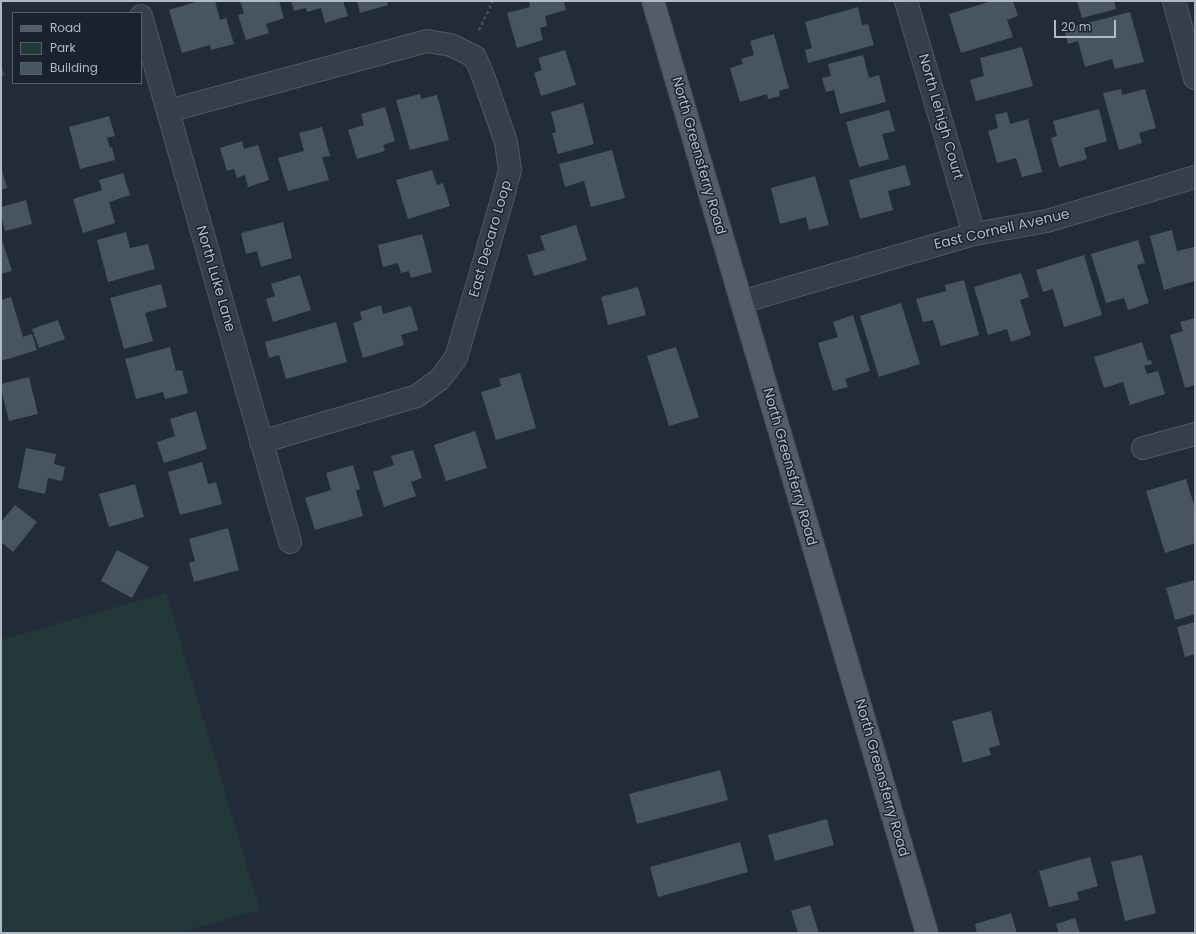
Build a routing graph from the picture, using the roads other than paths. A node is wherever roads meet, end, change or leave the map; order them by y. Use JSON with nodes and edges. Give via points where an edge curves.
{"nodes":[{"id":1,"x":137,"y":1,"type":"edge"},
{"id":2,"x":653,"y":1,"type":"edge"},
{"id":3,"x":906,"y":1,"type":"edge"},
{"id":4,"x":1174,"y":1,"type":"edge"},
{"id":5,"x":140,"y":12,"type":"edge"},
{"id":6,"x":142,"y":20,"type":"edge"},
{"id":7,"x":1195,"y":78,"type":"edge"},
{"id":8,"x":168,"y":111,"type":"junction"},
{"id":9,"x":1195,"y":177,"type":"edge"},
{"id":10,"x":974,"y":234,"type":"junction"},
{"id":11,"x":741,"y":302,"type":"junction"},
{"id":12,"x":1195,"y":434,"type":"edge"},
{"id":13,"x":261,"y":442,"type":"junction"},
{"id":14,"x":1143,"y":448,"type":"dead end"},
{"id":15,"x":290,"y":542,"type":"dead end"},
{"id":16,"x":927,"y":933,"type":"edge"}],
"edges":[{"from":1,"to":5,"type":"street"},
{"from":2,"to":11,"type":"main road","name":"North Greensferry Road"},
{"from":3,"to":10,"type":"street","name":"North Lehigh Court"},
{"from":4,"to":7,"type":"street"},
{"from":6,"to":8,"type":"street","name":"North Luke Lane"},
{"from":8,"to":13,"type":"street","name":"North Luke Lane"},
{"from":8,"to":13,"type":"street","name":"East Decaro Loop","via":[[427,41],[452,46],[475,57],[506,142],[510,170],[502,200],[456,358],[440,379],[417,396]]},
{"from":9,"to":10,"type":"street","name":"East Cornell Avenue","via":[[1047,221]]},
{"from":10,"to":11,"type":"street","name":"East Cornell Avenue"},
{"from":11,"to":16,"type":"main road","name":"North Greensferry Road"},
{"from":12,"to":14,"type":"street"},
{"from":13,"to":15,"type":"street","name":"North Luke Lane"}]}
